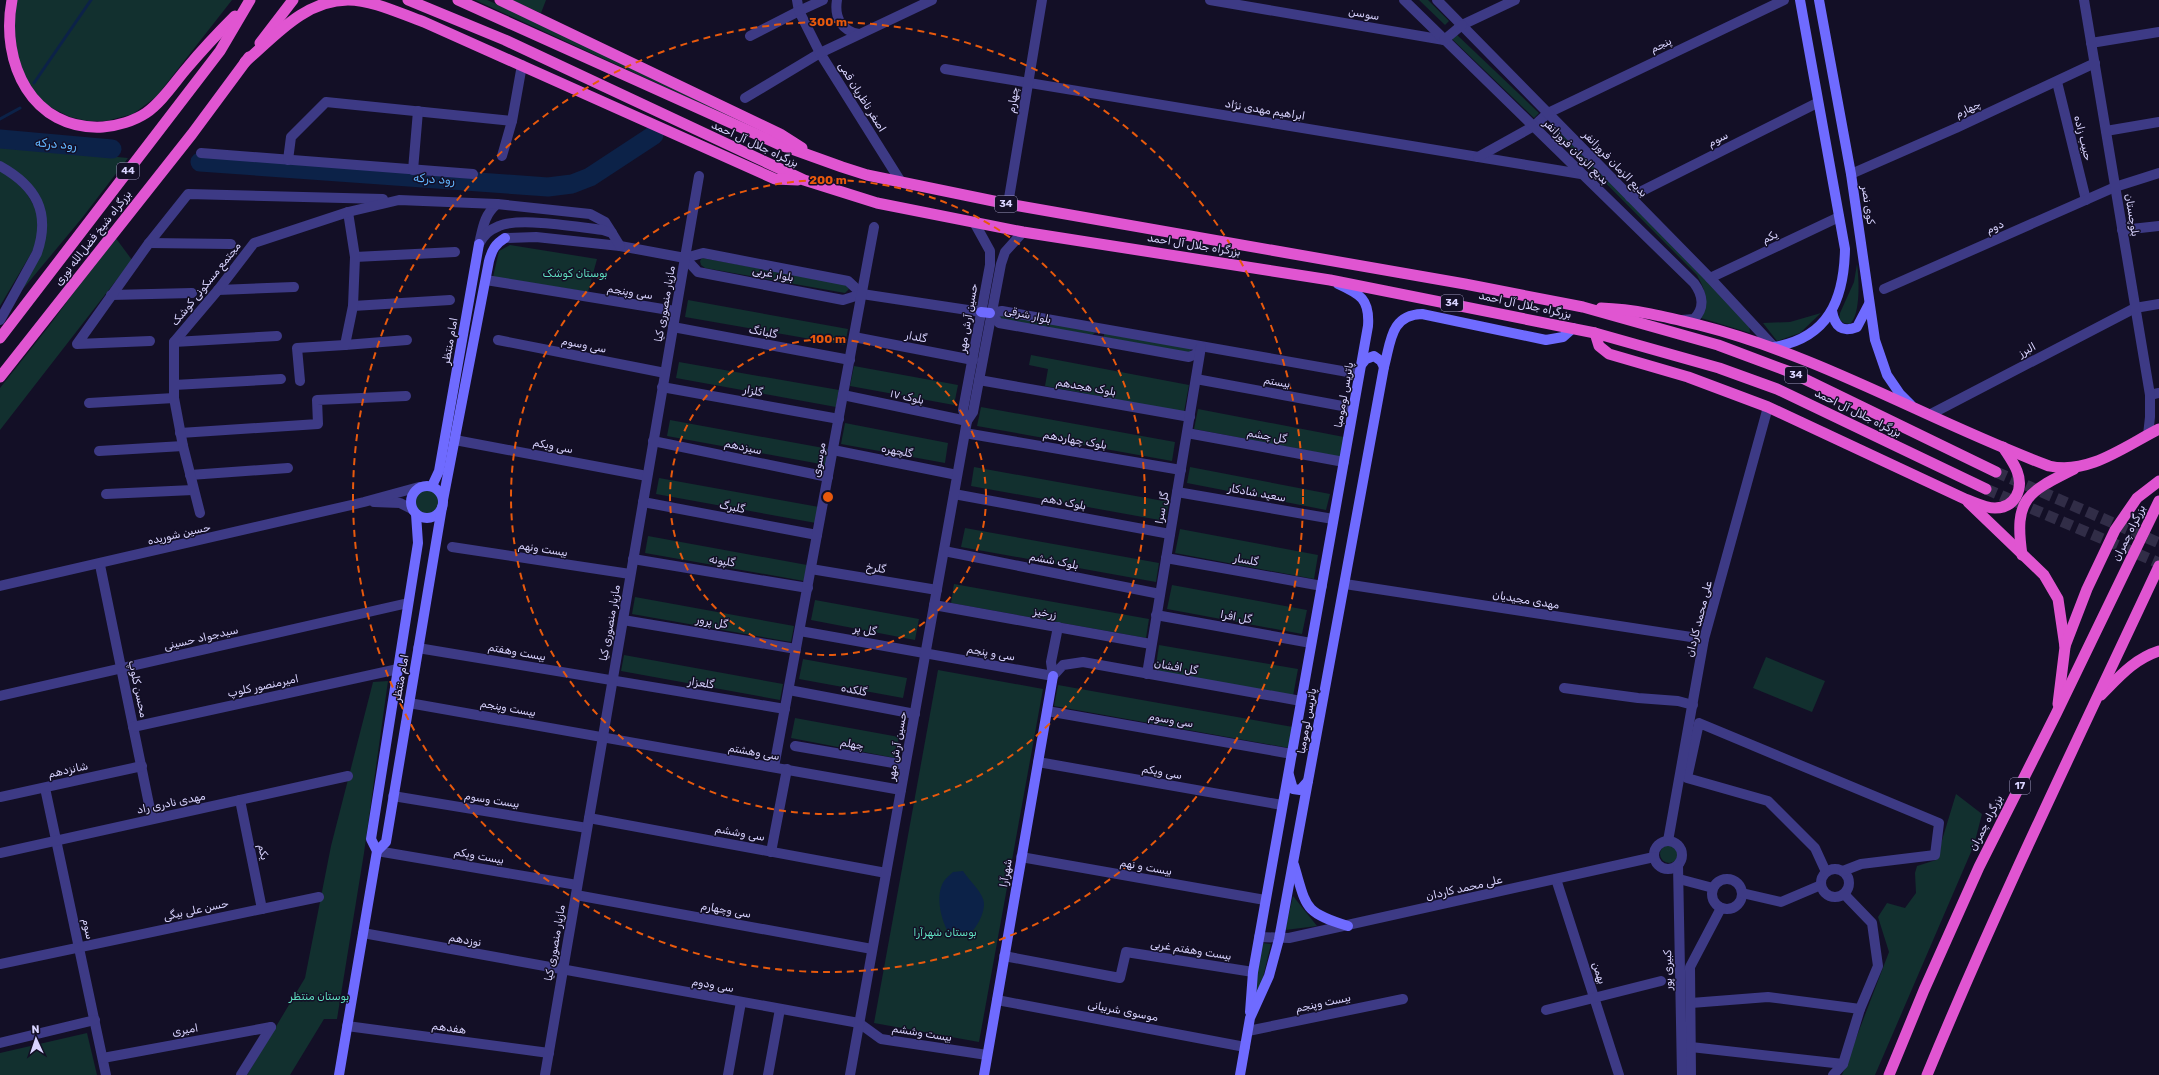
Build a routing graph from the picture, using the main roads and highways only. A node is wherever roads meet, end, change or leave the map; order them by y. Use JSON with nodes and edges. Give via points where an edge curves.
{"nodes":[{"id":1,"x":12,"y":0,"type":"edge"},
{"id":2,"x":293,"y":0,"type":"edge"},
{"id":3,"x":348,"y":0,"type":"edge"},
{"id":4,"x":408,"y":0,"type":"edge"},
{"id":5,"x":458,"y":0,"type":"edge"},
{"id":6,"x":500,"y":0,"type":"edge"},
{"id":7,"x":1800,"y":0,"type":"edge"},
{"id":8,"x":1819,"y":0,"type":"edge"},
{"id":9,"x":247,"y":4,"type":"edge"},
{"id":10,"x":245,"y":62,"type":"junction"},
{"id":11,"x":819,"y":159,"type":"junction"},
{"id":12,"x":804,"y":180,"type":"junction"},
{"id":13,"x":505,"y":238,"type":"road end"},
{"id":14,"x":479,"y":244,"type":"road end"},
{"id":15,"x":1330,"y":280,"type":"junction"},
{"id":16,"x":1869,"y":304,"type":"junction"},
{"id":17,"x":1583,"y":308,"type":"junction"},
{"id":18,"x":1832,"y":311,"type":"junction"},
{"id":19,"x":1573,"y":328,"type":"junction"},
{"id":20,"x":1595,"y":333,"type":"junction"},
{"id":21,"x":0,"y":338,"type":"edge"},
{"id":22,"x":1774,"y":347,"type":"junction"},
{"id":23,"x":1384,"y":367,"type":"junction"},
{"id":24,"x":1360,"y":369,"type":"junction"},
{"id":25,"x":0,"y":377,"type":"edge"},
{"id":26,"x":1911,"y":405,"type":"junction"},
{"id":27,"x":2159,"y":429,"type":"edge"},
{"id":28,"x":2003,"y":447,"type":"junction"},
{"id":29,"x":2076,"y":468,"type":"junction"},
{"id":30,"x":1996,"y":472,"type":"tunnel mouth"},
{"id":31,"x":2159,"y":481,"type":"edge"},
{"id":32,"x":432,"y":486,"type":"junction"},
{"id":33,"x":1986,"y":489,"type":"tunnel mouth"},
{"id":34,"x":1965,"y":499,"type":"junction"},
{"id":35,"x":2159,"y":501,"type":"edge"},
{"id":36,"x":443,"y":504,"type":"junction"},
{"id":37,"x":414,"y":512,"type":"junction"},
{"id":38,"x":2022,"y":556,"type":"junction"},
{"id":39,"x":2159,"y":566,"type":"edge"},
{"id":40,"x":2064,"y":647,"type":"junction"},
{"id":41,"x":2159,"y":651,"type":"edge"},
{"id":42,"x":1053,"y":676,"type":"road end"},
{"id":43,"x":2093,"y":703,"type":"junction"},
{"id":44,"x":2056,"y":714,"type":"junction"},
{"id":45,"x":1288,"y":773,"type":"junction"},
{"id":46,"x":1309,"y":777,"type":"junction"},
{"id":47,"x":377,"y":851,"type":"junction"},
{"id":48,"x":1294,"y":863,"type":"junction"},
{"id":49,"x":1348,"y":926,"type":"road end"},
{"id":50,"x":1250,"y":1018,"type":"junction"},
{"id":51,"x":339,"y":1075,"type":"edge"},
{"id":52,"x":984,"y":1075,"type":"edge"},
{"id":53,"x":1240,"y":1075,"type":"edge"},
{"id":54,"x":1889,"y":1075,"type":"edge"},
{"id":55,"x":1927,"y":1075,"type":"edge"}],
"edges":[{"from":1,"to":9,"type":"highway","via":[[5,34],[7,51],[16,79],[31,98],[56,117],[76,125],[94,127],[113,126],[146,113],[163,97],[207,43]]},
{"from":2,"to":10,"type":"highway","name":"بزرگراه شیخ فضل‌الله نوری","number":"44"},
{"from":3,"to":10,"type":"highway","via":[[307,10]]},
{"from":3,"to":12,"type":"highway","via":[[424,22],[774,179]]},
{"from":4,"to":12,"type":"highway","name":"بزرگراه جلال آل احمد","number":"34","via":[[505,40]]},
{"from":5,"to":11,"type":"highway","name":"بزرگراه جلال آل احمد","number":"34","via":[[750,132]]},
{"from":6,"to":11,"type":"highway","via":[[780,134]]},
{"from":7,"to":18,"type":"main road","via":[[1845,249],[1845,271]]},
{"from":8,"to":16,"type":"main road","name":"کوی نصر","via":[[1851,174]]},
{"from":9,"to":21,"type":"highway","name":"بزرگراه شیخ فضل‌الله نوری","number":"44","via":[[220,51]]},
{"from":10,"to":25,"type":"highway","name":"بزرگراه شیخ فضل‌الله نوری","number":"44","via":[[192,134]]},
{"from":11,"to":17,"type":"highway","name":"بزرگراه جلال آل احمد","number":"34","via":[[867,174],[1008,204],[1465,284]]},
{"from":12,"to":15,"type":"highway","name":"بزرگراه جلال آل احمد","number":"34","via":[[877,203],[1023,232]]},
{"from":13,"to":36,"type":"main road","name":"امام منتظر","via":[[497,242],[492,249]]},
{"from":14,"to":32,"type":"main road","name":"امام منتظر","via":[[439,471]]},
{"from":15,"to":19,"type":"highway","name":"بزرگراه جلال آل احمد","number":"34"},
{"from":15,"to":24,"type":"main road","name":"پاتریس لومومبا","via":[[1356,292],[1366,302],[1368,321]]},
{"from":16,"to":18,"type":"main road","via":[[1857,327],[1849,330],[1842,329],[1836,324]]},
{"from":16,"to":26,"type":"main road","name":"کوی نصر","via":[[1886,375]]},
{"from":17,"to":22,"type":"highway","via":[[1614,308],[1682,320]]},
{"from":17,"to":30,"type":"highway","name":"بزرگراه جلال آل احمد","number":"34","via":[[1718,345],[1790,372]]},
{"from":18,"to":22,"type":"main road","via":[[1823,324],[1810,335],[1790,344]]},
{"from":19,"to":20,"type":"highway","name":"بزرگراه جلال آل احمد","number":"34"},
{"from":19,"to":23,"type":"main road","number":"34","via":[[1563,337],[1546,340],[1414,314],[1406,316],[1395,327]]},
{"from":20,"to":33,"type":"highway","name":"بزرگراه جلال آل احمد","number":"34","via":[[1718,368],[1777,389]]},
{"from":20,"to":34,"type":"highway","via":[[1599,346],[1608,354],[1688,377],[1768,407]]},
{"from":22,"to":26,"type":"highway"},
{"from":23,"to":24,"type":"main road","via":[[1381,360],[1374,356],[1366,359]]},
{"from":23,"to":46,"type":"main road","name":"پاتریس لومومبا"},
{"from":24,"to":45,"type":"main road","name":"پاتریس لومومبا"},
{"from":26,"to":28,"type":"highway"},
{"from":27,"to":29,"type":"highway","via":[[2092,464]]},
{"from":28,"to":29,"type":"highway","via":[[2049,466]]},
{"from":28,"to":34,"type":"highway","via":[[2019,476],[2019,490],[2015,499],[2007,506],[1994,508]]},
{"from":29,"to":38,"type":"highway","via":[[2034,490],[2022,507],[2019,532]]},
{"from":31,"to":40,"type":"highway","via":[[2137,498],[2116,530],[2087,589]]},
{"from":32,"to":36,"type":"main road","via":[[437,489]]},
{"from":32,"to":37,"type":"main road","via":[[419,487],[411,497]]},
{"from":34,"to":38,"type":"highway"},
{"from":35,"to":44,"type":"highway","name":"بزرگراه چمران","number":"17"},
{"from":36,"to":37,"type":"main road","via":[[434,516],[422,517]]},
{"from":36,"to":47,"type":"main road","name":"امام منتظر","via":[[386,842]]},
{"from":37,"to":47,"type":"main road","name":"امام منتظر","via":[[418,543],[372,839]]},
{"from":38,"to":40,"type":"highway","via":[[2044,575],[2058,599]]},
{"from":39,"to":43,"type":"highway"},
{"from":40,"to":44,"type":"highway"},
{"from":41,"to":43,"type":"highway","via":[[2132,664]]},
{"from":42,"to":52,"type":"main road","name":"شهرآرا"},
{"from":43,"to":55,"type":"highway","via":[[1956,1005]]},
{"from":44,"to":54,"type":"highway","name":"بزرگراه چمران","number":"17","via":[[1979,867]]},
{"from":45,"to":46,"type":"main road","via":[[1293,789],[1300,790]]},
{"from":45,"to":50,"type":"main road","name":"پاتریس لومومبا","via":[[1253,972]]},
{"from":46,"to":48,"type":"main road","name":"پاتریس لومومبا"},
{"from":47,"to":51,"type":"main road","name":"امام منتظر"},
{"from":48,"to":49,"type":"main road","via":[[1304,900],[1311,911],[1321,918]]},
{"from":48,"to":50,"type":"main road","name":"پاتریس لومومبا","via":[[1269,976]]},
{"from":50,"to":53,"type":"main road","name":"پاتریس لومومبا"}]}
